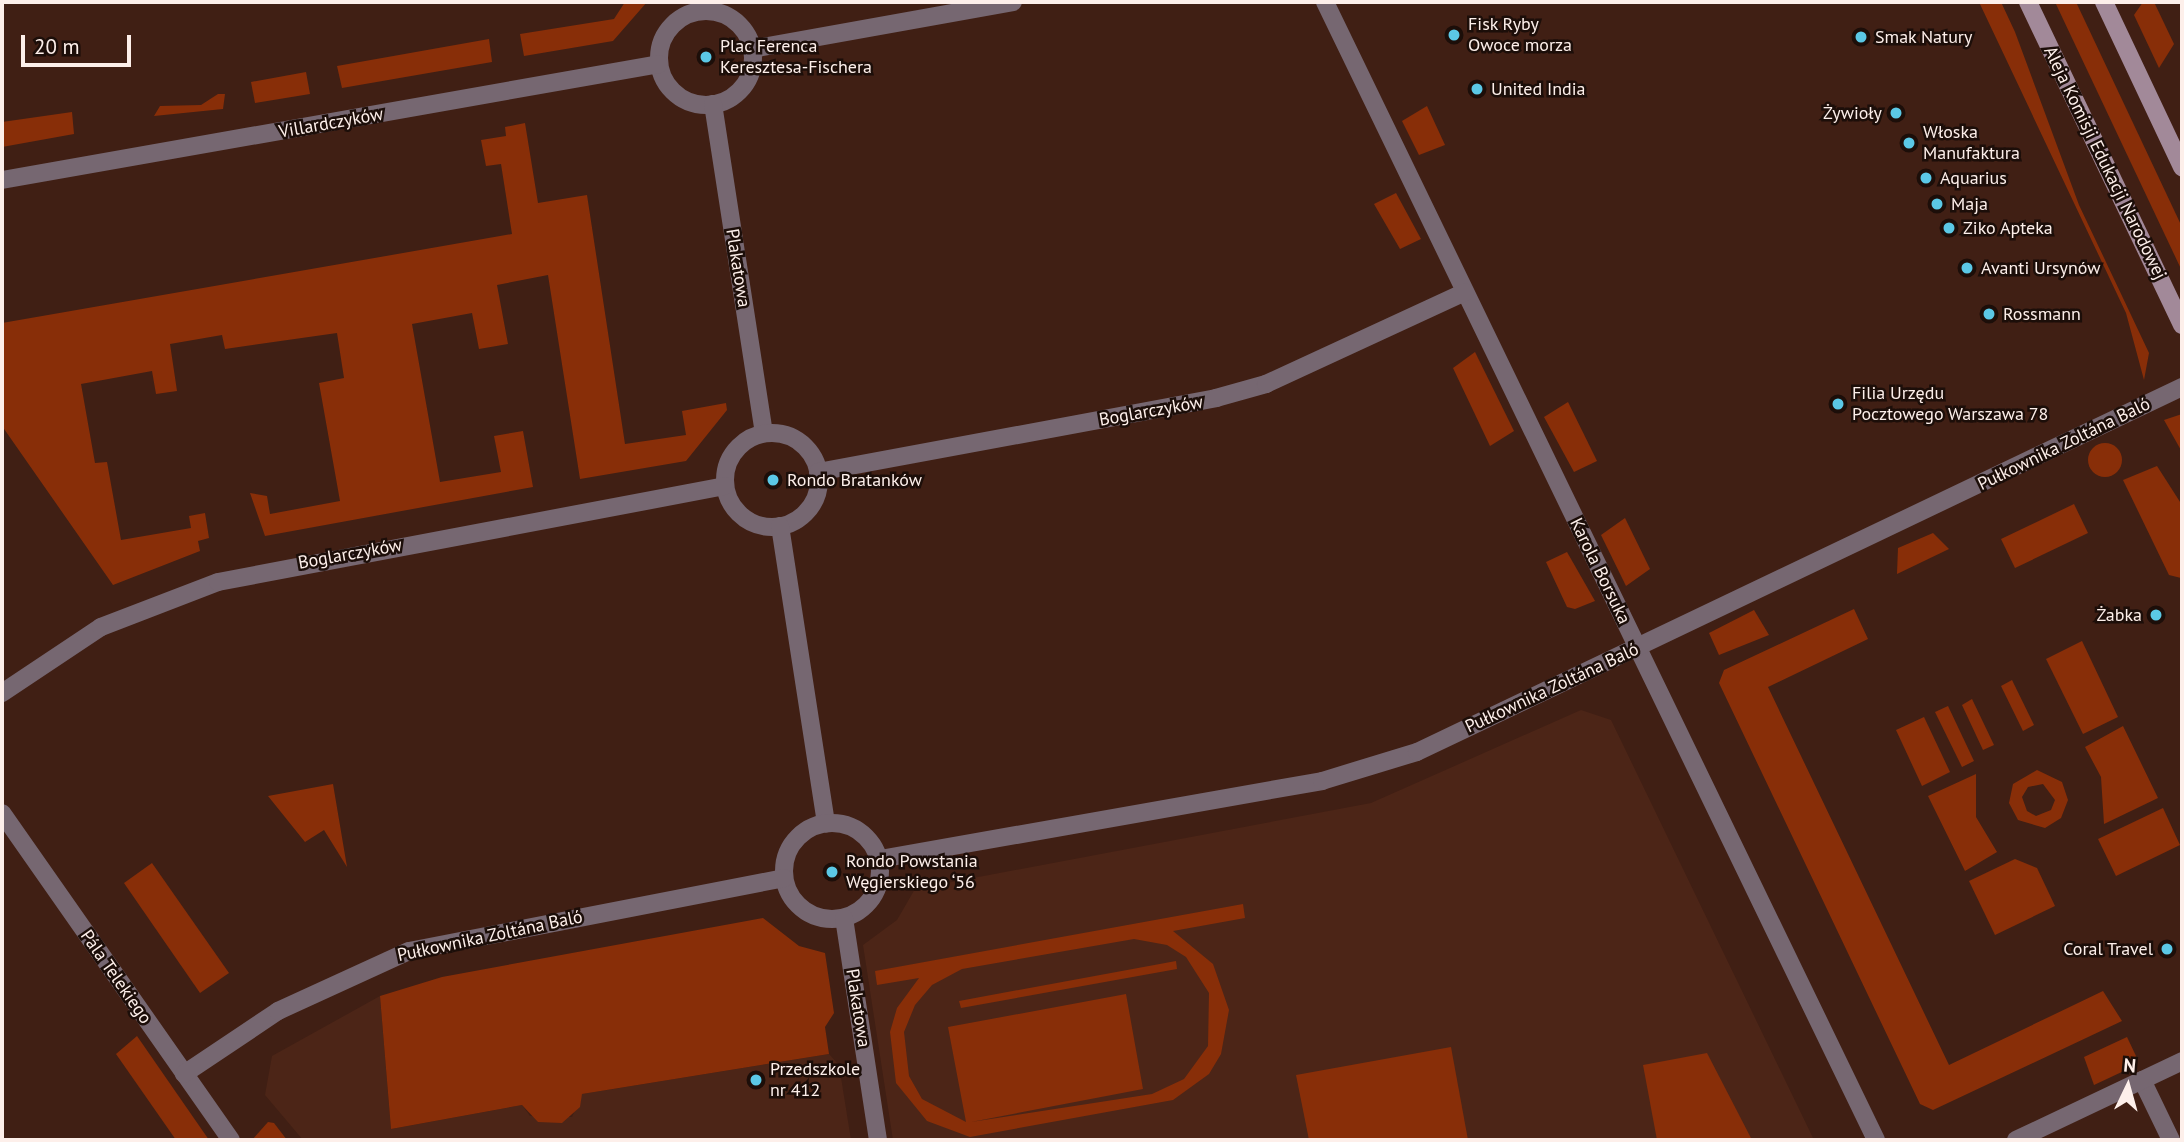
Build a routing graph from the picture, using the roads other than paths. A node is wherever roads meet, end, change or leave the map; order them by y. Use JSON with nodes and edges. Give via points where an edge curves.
{"nodes":[{"id":1,"x":1013,"y":2,"type":"edge"},
{"id":2,"x":1325,"y":2,"type":"edge"},
{"id":3,"x":2028,"y":2,"type":"edge"},
{"id":4,"x":2104,"y":2,"type":"edge"},
{"id":5,"x":752,"y":49,"type":"junction"},
{"id":6,"x":659,"y":64,"type":"junction"},
{"id":7,"x":713,"y":104,"type":"junction"},
{"id":8,"x":2182,"y":167,"type":"edge"},
{"id":9,"x":2,"y":180,"type":"edge"},
{"id":10,"x":1465,"y":292,"type":"junction"},
{"id":11,"x":2182,"y":325,"type":"edge"},
{"id":12,"x":2182,"y":387,"type":"edge"},
{"id":13,"x":764,"y":433,"type":"junction"},
{"id":14,"x":818,"y":472,"type":"junction"},
{"id":15,"x":725,"y":486,"type":"junction"},
{"id":16,"x":780,"y":526,"type":"junction"},
{"id":17,"x":1638,"y":648,"type":"junction"},
{"id":18,"x":2,"y":693,"type":"edge"},
{"id":19,"x":2,"y":813,"type":"edge"},
{"id":20,"x":826,"y":823,"type":"junction"},
{"id":21,"x":880,"y":859,"type":"junction"},
{"id":22,"x":783,"y":878,"type":"junction"},
{"id":23,"x":844,"y":918,"type":"junction"},
{"id":24,"x":2182,"y":1061,"type":"edge"},
{"id":25,"x":184,"y":1074,"type":"junction"},
{"id":26,"x":2142,"y":1080,"type":"junction"},
{"id":27,"x":231,"y":1140,"type":"edge"},
{"id":28,"x":878,"y":1140,"type":"edge"},
{"id":29,"x":1876,"y":1140,"type":"edge"},
{"id":30,"x":2016,"y":1140,"type":"edge"},
{"id":31,"x":2171,"y":1140,"type":"edge"}],
"edges":[{"from":1,"to":5,"type":"street"},
{"from":2,"to":10,"type":"street","name":"Karola Borsuka"},
{"from":3,"to":11,"type":"street","name":"Aleja Komisji Edukacji Narodowej"},
{"from":4,"to":8,"type":"street"},
{"from":5,"to":6,"type":"street","via":[[729,17],[697,12],[665,35]]},
{"from":5,"to":7,"type":"street","via":[[747,80]]},
{"from":6,"to":7,"type":"street","via":[[672,91]]},
{"from":6,"to":9,"type":"street","name":"Villardczyków"},
{"from":7,"to":13,"type":"street","name":"Plakatowa"},
{"from":10,"to":14,"type":"street","name":"Boglarczyków","via":[[1266,384],[1216,398]]},
{"from":10,"to":17,"type":"street","name":"Karola Borsuka"},
{"from":12,"to":17,"type":"street","name":"Pułkownika Zoltána Baló"},
{"from":13,"to":14,"type":"street","via":[[805,446]]},
{"from":13,"to":15,"type":"street","via":[[738,446]]},
{"from":14,"to":16,"type":"street","via":[[814,500]]},
{"from":15,"to":16,"type":"street","via":[[729,501],[750,522]]},
{"from":15,"to":18,"type":"street","name":"Boglarczyków","via":[[218,582],[101,627]]},
{"from":16,"to":20,"type":"street"},
{"from":17,"to":21,"type":"street","name":"Pułkownika Zoltána Baló","via":[[1417,752],[1349,774]]},
{"from":17,"to":29,"type":"street","name":"Karola Borsuka"},
{"from":19,"to":25,"type":"street","name":"Pála Telekiego"},
{"from":20,"to":21,"type":"street","via":[[854,828]]},
{"from":20,"to":22,"type":"street","via":[[798,836]]},
{"from":21,"to":23,"type":"street","via":[[876,892]]},
{"from":22,"to":23,"type":"street","via":[[798,906],[812,915]]},
{"from":22,"to":25,"type":"street","name":"Pułkownika Zoltána Baló","via":[[409,951],[278,1011]]},
{"from":23,"to":28,"type":"street","name":"Plakatowa"},
{"from":24,"to":26,"type":"street"},
{"from":25,"to":27,"type":"street","name":"Pála Telekiego"},
{"from":26,"to":30,"type":"street"},
{"from":26,"to":31,"type":"street"}]}
